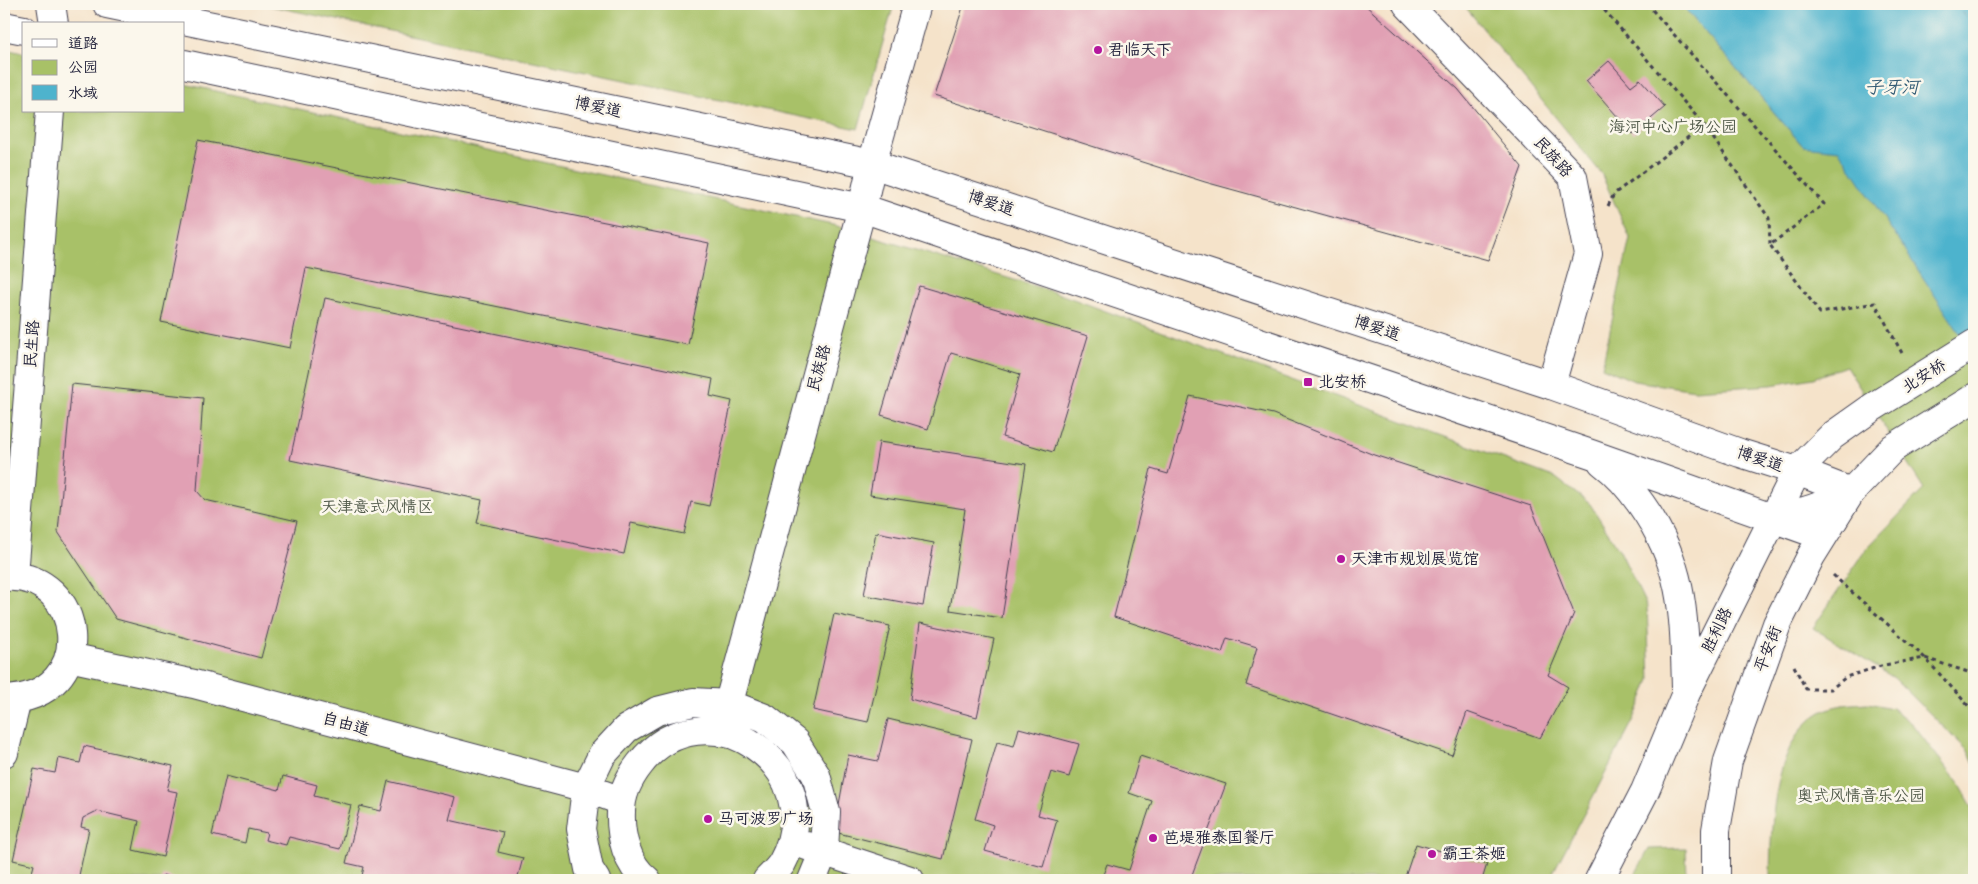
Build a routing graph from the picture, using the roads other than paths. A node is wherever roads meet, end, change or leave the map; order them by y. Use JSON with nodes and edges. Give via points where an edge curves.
{"nodes":[{"id":1,"x":51,"y":4,"type":"edge"},
{"id":2,"x":107,"y":4,"type":"edge"},
{"id":3,"x":917,"y":4,"type":"edge"},
{"id":4,"x":1407,"y":4,"type":"edge"},
{"id":5,"x":54,"y":22,"type":"edge"},
{"id":6,"x":4,"y":26,"type":"edge"},
{"id":7,"x":22,"y":30,"type":"edge"},
{"id":8,"x":185,"y":64,"type":"edge"},
{"id":9,"x":50,"y":112,"type":"edge"},
{"id":10,"x":872,"y":164,"type":"junction"},
{"id":11,"x":862,"y":208,"type":"junction"},
{"id":12,"x":1974,"y":344,"type":"edge"},
{"id":13,"x":1551,"y":385,"type":"junction"},
{"id":14,"x":1974,"y":398,"type":"edge"},
{"id":15,"x":1873,"y":407,"type":"joint"},
{"id":16,"x":1832,"y":436,"type":"junction"},
{"id":17,"x":1740,"y":453,"type":"junction"},
{"id":18,"x":1591,"y":454,"type":"junction"},
{"id":19,"x":1851,"y":492,"type":"junction"},
{"id":20,"x":1800,"y":523,"type":"junction"},
{"id":21,"x":9,"y":576,"type":"edge"},
{"id":22,"x":69,"y":656,"type":"junction"},
{"id":23,"x":1686,"y":693,"type":"junction"},
{"id":24,"x":10,"y":700,"type":"edge"},
{"id":25,"x":728,"y":704,"type":"junction"},
{"id":26,"x":721,"y":732,"type":"junction"},
{"id":27,"x":4,"y":753,"type":"edge"},
{"id":28,"x":586,"y":788,"type":"junction"},
{"id":29,"x":621,"y":801,"type":"junction"},
{"id":30,"x":792,"y":841,"type":"junction"},
{"id":31,"x":824,"y":851,"type":"junction"},
{"id":32,"x":596,"y":880,"type":"edge"},
{"id":33,"x":647,"y":880,"type":"edge"},
{"id":34,"x":767,"y":880,"type":"edge"},
{"id":35,"x":812,"y":880,"type":"edge"},
{"id":36,"x":910,"y":880,"type":"edge"},
{"id":37,"x":1599,"y":880,"type":"edge"},
{"id":38,"x":1716,"y":880,"type":"edge"}],
"edges":[{"from":1,"to":5,"type":"main road"},
{"from":2,"to":10,"type":"main road","name":"博爱道"},
{"from":3,"to":10,"type":"main road","name":"民族路"},
{"from":4,"to":13,"type":"main road","name":"民族路","via":[[1573,177],[1588,254]]},
{"from":6,"to":7,"type":"main road"},
{"from":8,"to":11,"type":"main road","name":"博爱道"},
{"from":9,"to":21,"type":"main road","name":"民生路"},
{"from":10,"to":11,"type":"main road","name":"民族路"},
{"from":10,"to":13,"type":"main road","name":"博爱道"},
{"from":11,"to":18,"type":"main road","name":"博爱道"},
{"from":11,"to":25,"type":"main road","name":"民族路"},
{"from":12,"to":15,"type":"main road","name":"北安桥"},
{"from":13,"to":17,"type":"main road","name":"博爱道"},
{"from":14,"to":19,"type":"main road","via":[[1893,448]]},
{"from":15,"to":16,"type":"main road","name":"胜利路"},
{"from":16,"to":17,"type":"main road","via":[[1780,453]]},
{"from":16,"to":20,"type":"main road","name":"胜利路"},
{"from":17,"to":20,"type":"main road","via":[[1767,470]]},
{"from":18,"to":20,"type":"main road","name":"博爱道"},
{"from":18,"to":23,"type":"main road","via":[[1624,481],[1663,538],[1681,598]]},
{"from":19,"to":20,"type":"main road","name":"博爱道"},
{"from":19,"to":20,"type":"main road","via":[[1818,507]]},
{"from":20,"to":23,"type":"main road","name":"胜利路"},
{"from":20,"to":38,"type":"main road","name":"平安街","via":[[1777,624],[1728,761],[1716,830]]},
{"from":21,"to":22,"type":"main road","via":[[44,587],[59,600],[68,618],[72,637]]},
{"from":22,"to":24,"type":"main road","via":[[62,673],[50,686],[34,695]]},
{"from":22,"to":28,"type":"main road","name":"自由道","via":[[194,684]]},
{"from":23,"to":37,"type":"main road","name":"胜利路","via":[[1645,791]]},
{"from":24,"to":27,"type":"main road"},
{"from":25,"to":26,"type":"main road","name":"民族路"},
{"from":25,"to":28,"type":"main road","via":[[692,702],[657,711],[634,724],[602,755]]},
{"from":25,"to":31,"type":"main road","via":[[765,718],[795,742],[816,775],[826,812]]},
{"from":26,"to":29,"type":"main road","via":[[694,732],[661,744],[646,755],[630,776]]},
{"from":26,"to":30,"type":"main road","via":[[749,741],[772,759],[788,783],[794,812]]},
{"from":28,"to":29,"type":"main road","name":"自由道"},
{"from":28,"to":32,"type":"main road","via":[[581,829],[589,869]]},
{"from":29,"to":33,"type":"main road","via":[[620,829],[628,855]]},
{"from":30,"to":31,"type":"main road"},
{"from":30,"to":34,"type":"main road","via":[[781,864]]},
{"from":31,"to":35,"type":"main road"},
{"from":31,"to":36,"type":"main road"}]}
